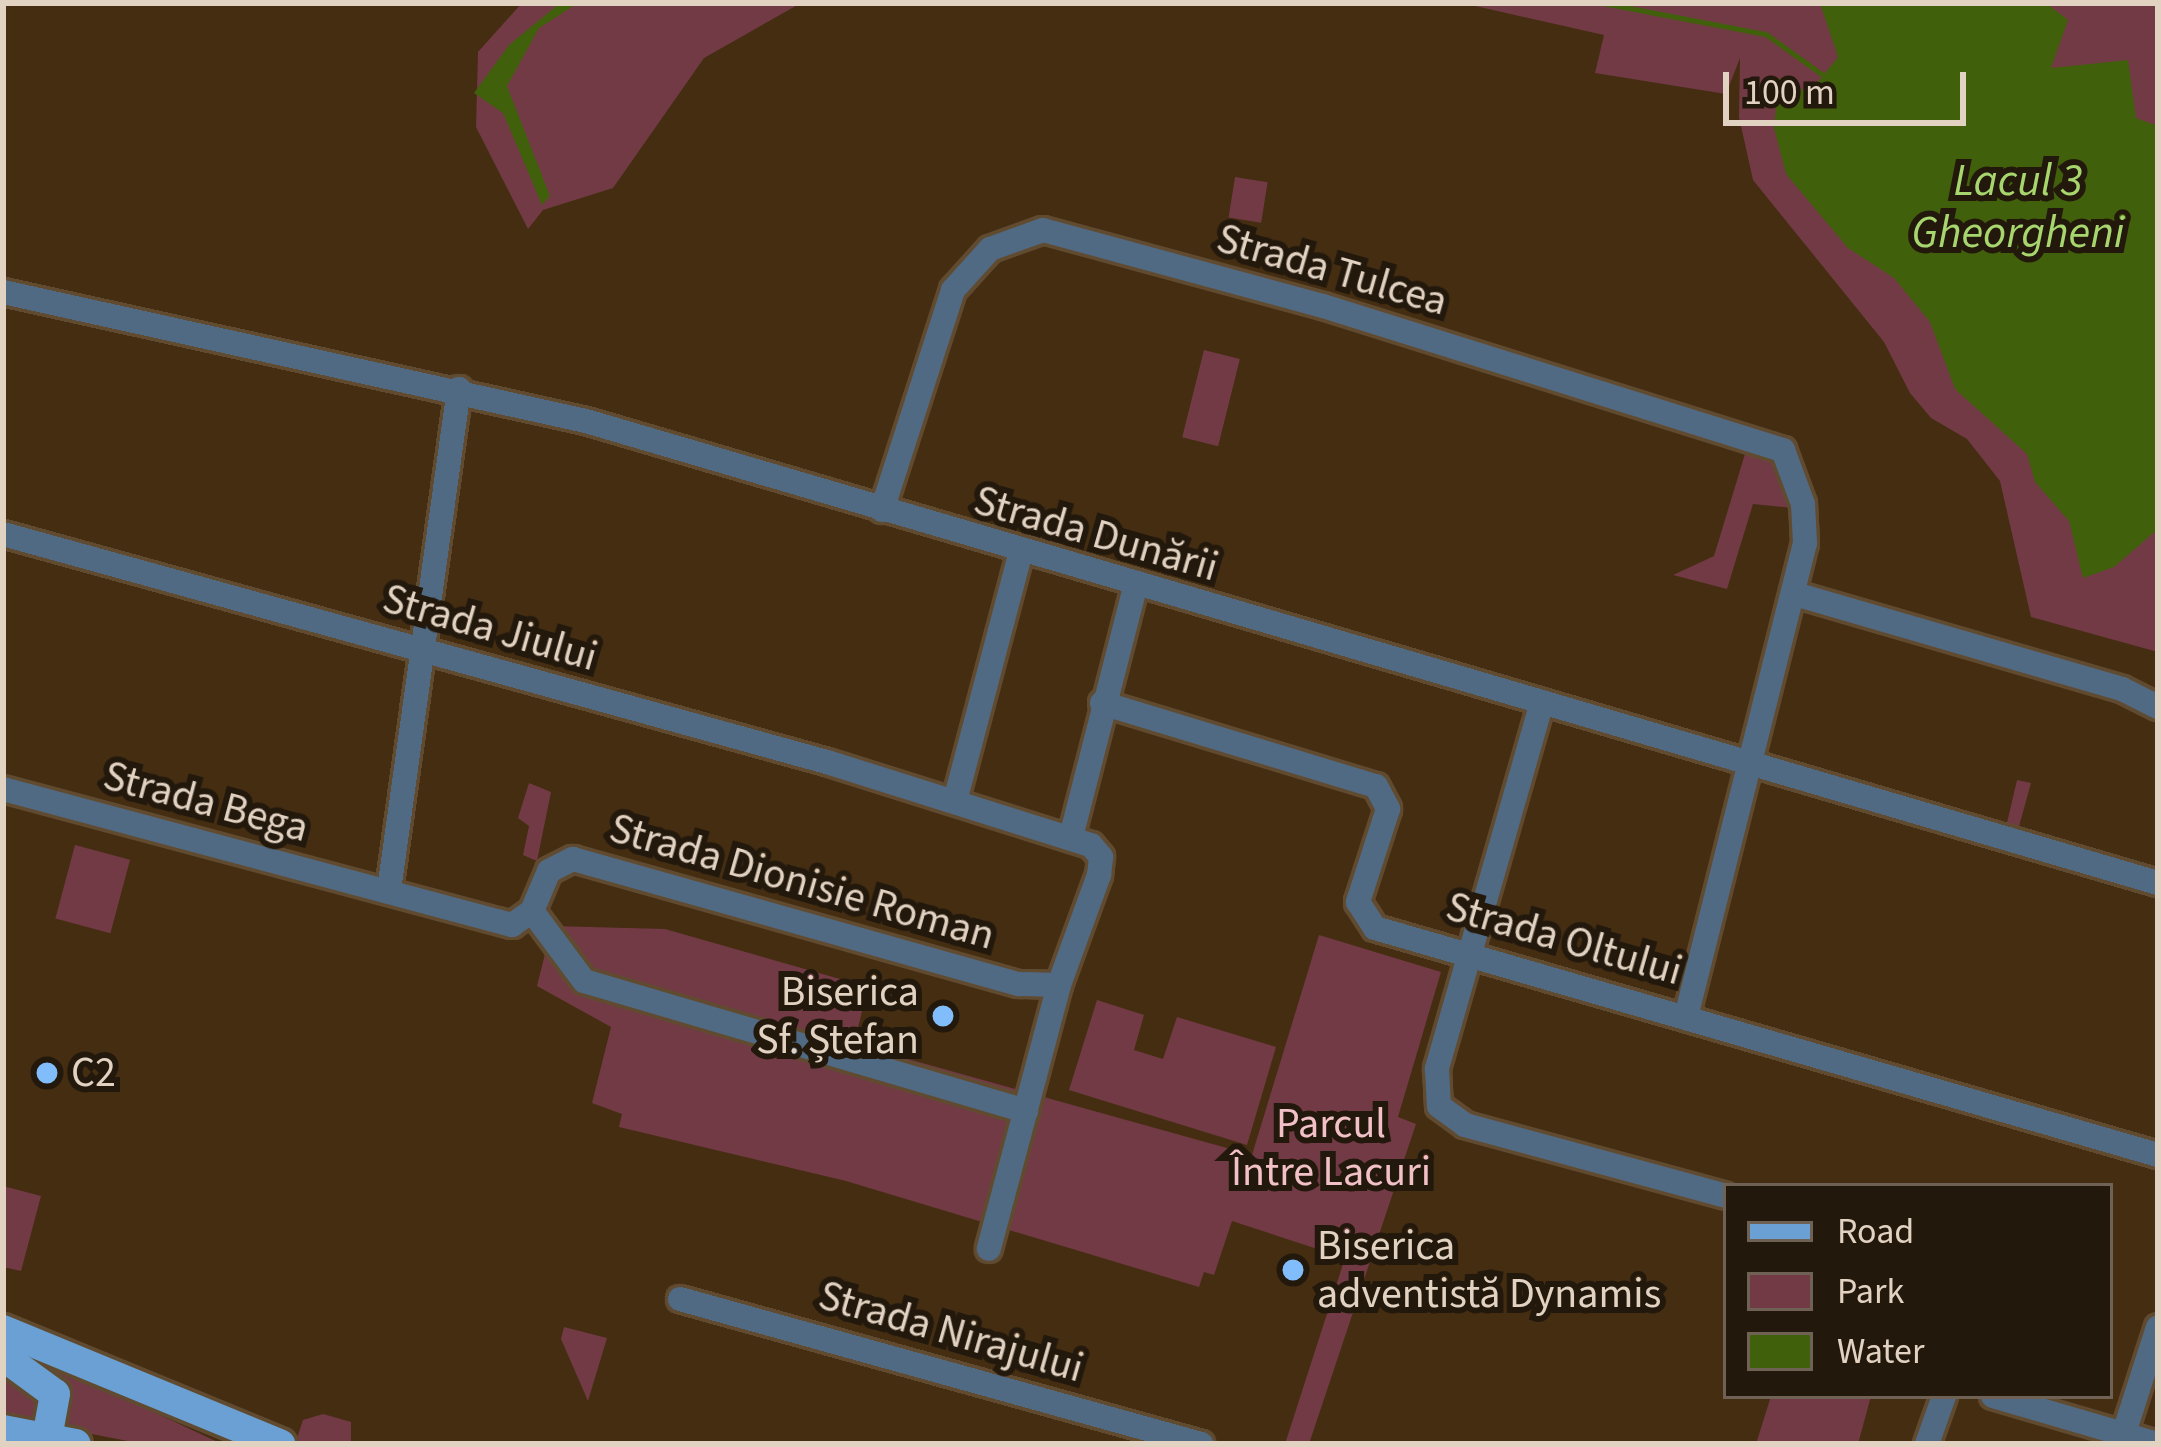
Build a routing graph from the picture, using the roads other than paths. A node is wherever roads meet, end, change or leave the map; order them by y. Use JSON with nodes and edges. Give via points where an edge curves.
{"nodes":[{"id":1,"x":3,"y":292,"type":"edge"},
{"id":2,"x":459,"y":389,"type":"junction"},
{"id":3,"x":882,"y":510,"type":"junction"},
{"id":4,"x":3,"y":534,"type":"edge"},
{"id":5,"x":1021,"y":553,"type":"junction"},
{"id":6,"x":1135,"y":587,"type":"junction"},
{"id":7,"x":1795,"y":595,"type":"junction"},
{"id":8,"x":422,"y":649,"type":"junction"},
{"id":9,"x":1541,"y":702,"type":"junction"},
{"id":10,"x":1102,"y":704,"type":"junction"},
{"id":11,"x":2158,"y":707,"type":"edge"},
{"id":12,"x":1750,"y":767,"type":"junction"},
{"id":13,"x":3,"y":789,"type":"edge"},
{"id":14,"x":955,"y":801,"type":"junction"},
{"id":15,"x":1072,"y":833,"type":"junction"},
{"id":16,"x":2158,"y":884,"type":"edge"},
{"id":17,"x":388,"y":890,"type":"junction"},
{"id":18,"x":532,"y":911,"type":"junction"},
{"id":19,"x":1472,"y":952,"type":"junction"},
{"id":20,"x":1059,"y":986,"type":"junction"},
{"id":21,"x":1687,"y":1014,"type":"junction"},
{"id":22,"x":1026,"y":1111,"type":"junction"},
{"id":23,"x":2158,"y":1155,"type":"edge"},
{"id":24,"x":1723,"y":1195,"type":"edge"},
{"id":25,"x":989,"y":1249,"type":"dead end"},
{"id":26,"x":680,"y":1299,"type":"dead end"},
{"id":27,"x":2158,"y":1327,"type":"edge"},
{"id":28,"x":3,"y":1330,"type":"edge"},
{"id":29,"x":3,"y":1356,"type":"edge"},
{"id":30,"x":1943,"y":1399,"type":"edge"},
{"id":31,"x":2004,"y":1399,"type":"edge"},
{"id":32,"x":3,"y":1430,"type":"edge"},
{"id":33,"x":2124,"y":1433,"type":"junction"},
{"id":34,"x":62,"y":1441,"type":"edge"},
{"id":35,"x":277,"y":1442,"type":"edge"},
{"id":36,"x":1201,"y":1444,"type":"edge"},
{"id":37,"x":1928,"y":1444,"type":"edge"},
{"id":38,"x":2157,"y":1444,"type":"edge"}],
"edges":[{"from":1,"to":2,"type":"street","name":"Strada Dunării"},
{"from":2,"to":3,"type":"street","name":"Strada Dunării"},
{"from":2,"to":8,"type":"street"},
{"from":3,"to":5,"type":"street","name":"Strada Dunării"},
{"from":3,"to":7,"type":"street","name":"Strada Tulcea","via":[[953,290],[990,249],[1043,230],[1772,443],[1790,461],[1805,521]]},
{"from":4,"to":8,"type":"street","name":"Strada Jiului"},
{"from":5,"to":6,"type":"street","name":"Strada Dunării"},
{"from":5,"to":14,"type":"street"},
{"from":6,"to":9,"type":"street","name":"Strada Dunării"},
{"from":6,"to":10,"type":"street"},
{"from":7,"to":11,"type":"street","via":[[2122,689]]},
{"from":7,"to":12,"type":"street","name":"Strada Tulcea"},
{"from":8,"to":14,"type":"street","name":"Strada Jiului"},
{"from":8,"to":17,"type":"street"},
{"from":9,"to":12,"type":"street","name":"Strada Dunării"},
{"from":9,"to":19,"type":"street"},
{"from":10,"to":15,"type":"street"},
{"from":10,"to":19,"type":"street","name":"Strada Oltului","via":[[1376,786],[1388,809],[1358,902],[1362,918]]},
{"from":12,"to":16,"type":"street","name":"Strada Dunării"},
{"from":12,"to":21,"type":"street","name":"Strada Tulcea"},
{"from":13,"to":17,"type":"street","name":"Strada Bega"},
{"from":14,"to":15,"type":"street","name":"Strada Jiului"},
{"from":15,"to":20,"type":"street","via":[[1098,850],[1101,866]]},
{"from":17,"to":18,"type":"street","via":[[512,925]]},
{"from":18,"to":20,"type":"street","name":"Strada Dionisie Roman","via":[[549,871],[573,860],[1019,984]]},
{"from":18,"to":22,"type":"street","via":[[584,981]]},
{"from":19,"to":21,"type":"street","name":"Strada Oltului"},
{"from":19,"to":24,"type":"street","via":[[1436,1085],[1438,1106],[1455,1121]]},
{"from":20,"to":22,"type":"street"},
{"from":21,"to":23,"type":"street","name":"Strada Oltului"},
{"from":22,"to":25,"type":"street"},
{"from":26,"to":36,"type":"street","name":"Strada Nirajului"},
{"from":27,"to":33,"type":"street"},
{"from":28,"to":35,"type":"main road"},
{"from":29,"to":34,"type":"main road","via":[[56,1394]]},
{"from":30,"to":37,"type":"street"},
{"from":31,"to":33,"type":"street"},
{"from":32,"to":34,"type":"main road"},
{"from":33,"to":38,"type":"street"}]}
